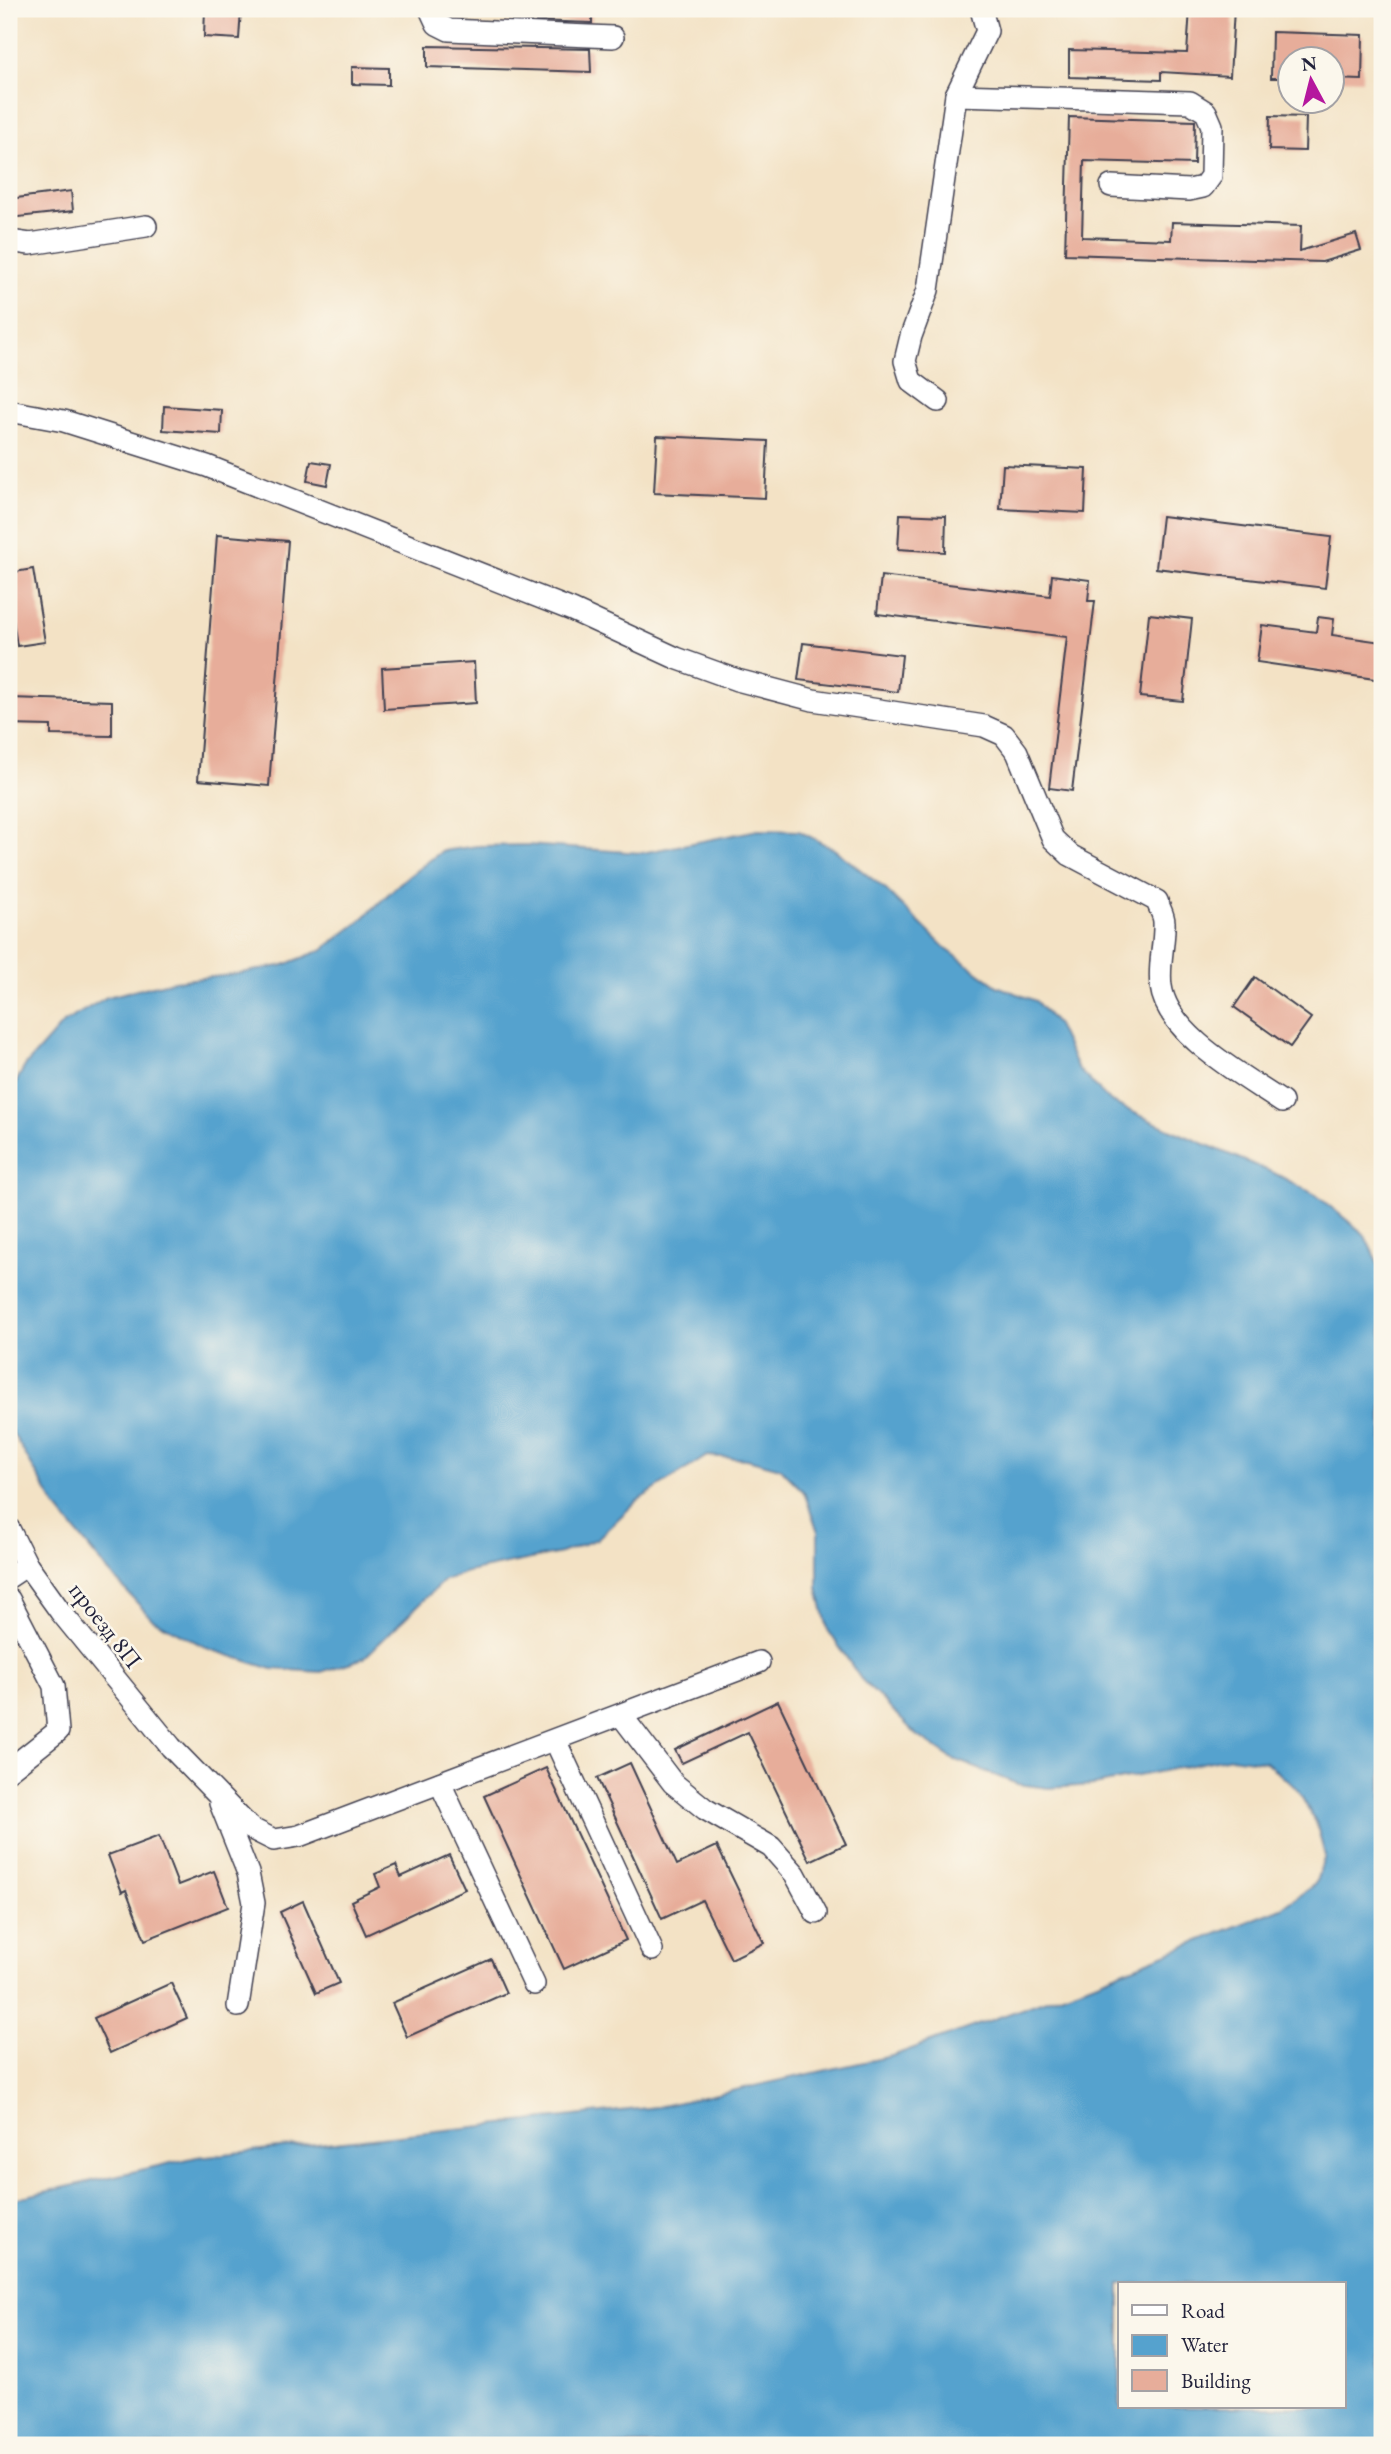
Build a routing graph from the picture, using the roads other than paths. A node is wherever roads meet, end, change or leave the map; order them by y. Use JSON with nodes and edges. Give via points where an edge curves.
{"nodes":[{"id":1,"x":430,"y":9,"type":"edge"},
{"id":2,"x":981,"y":9,"type":"edge"},
{"id":3,"x":613,"y":37,"type":"dead end"},
{"id":4,"x":956,"y":95,"type":"junction"},
{"id":5,"x":1111,"y":186,"type":"dead end"},
{"id":6,"x":146,"y":226,"type":"dead end"},
{"id":7,"x":9,"y":241,"type":"edge"},
{"id":8,"x":938,"y":401,"type":"dead end"},
{"id":9,"x":9,"y":411,"type":"edge"},
{"id":10,"x":1282,"y":1102,"type":"dead end"},
{"id":11,"x":9,"y":1529,"type":"edge"},
{"id":12,"x":27,"y":1564,"type":"junction"},
{"id":13,"x":9,"y":1577,"type":"edge"},
{"id":14,"x":9,"y":1599,"type":"edge"},
{"id":15,"x":760,"y":1662,"type":"dead end"},
{"id":16,"x":621,"y":1715,"type":"junction"},
{"id":17,"x":555,"y":1740,"type":"junction"},
{"id":18,"x":9,"y":1770,"type":"edge"},
{"id":19,"x":440,"y":1783,"type":"junction"},
{"id":20,"x":217,"y":1794,"type":"junction"},
{"id":21,"x":816,"y":1913,"type":"dead end"},
{"id":22,"x":652,"y":1950,"type":"dead end"},
{"id":23,"x":534,"y":1984,"type":"dead end"},
{"id":24,"x":238,"y":2006,"type":"dead end"}],
"edges":[{"from":1,"to":3,"type":"street","via":[[438,24],[449,30]]},
{"from":2,"to":4,"type":"street","via":[[988,31]]},
{"from":4,"to":5,"type":"street","via":[[1190,102],[1206,112],[1212,126],[1211,176],[1203,187]]},
{"from":4,"to":8,"type":"street","via":[[928,290],[905,361],[911,381]]},
{"from":6,"to":7,"type":"street","via":[[30,244]]},
{"from":9,"to":10,"type":"street","via":[[64,421],[207,466],[737,680],[813,700],[984,726],[1004,735],[1017,752],[1053,839],[1070,855],[1157,901],[1164,920],[1161,988],[1182,1029]]},
{"from":11,"to":12,"type":"street","name":"проезд 8П"},
{"from":12,"to":13,"type":"street"},
{"from":12,"to":20,"type":"street","name":"проезд 8П","via":[[88,1647],[171,1747]]},
{"from":14,"to":18,"type":"street","via":[[54,1686],[58,1731]]},
{"from":15,"to":16,"type":"street","name":"проезд 8П"},
{"from":16,"to":17,"type":"street","name":"проезд 8П"},
{"from":16,"to":21,"type":"street","via":[[673,1783],[705,1809],[771,1847],[795,1874]]},
{"from":17,"to":19,"type":"street","name":"проезд 8П"},
{"from":17,"to":22,"type":"street"},
{"from":19,"to":20,"type":"street","name":"проезд 8П","via":[[299,1836],[274,1840],[250,1829]]},
{"from":19,"to":23,"type":"street"},
{"from":20,"to":24,"type":"street","via":[[248,1873],[254,1903]]}]}
